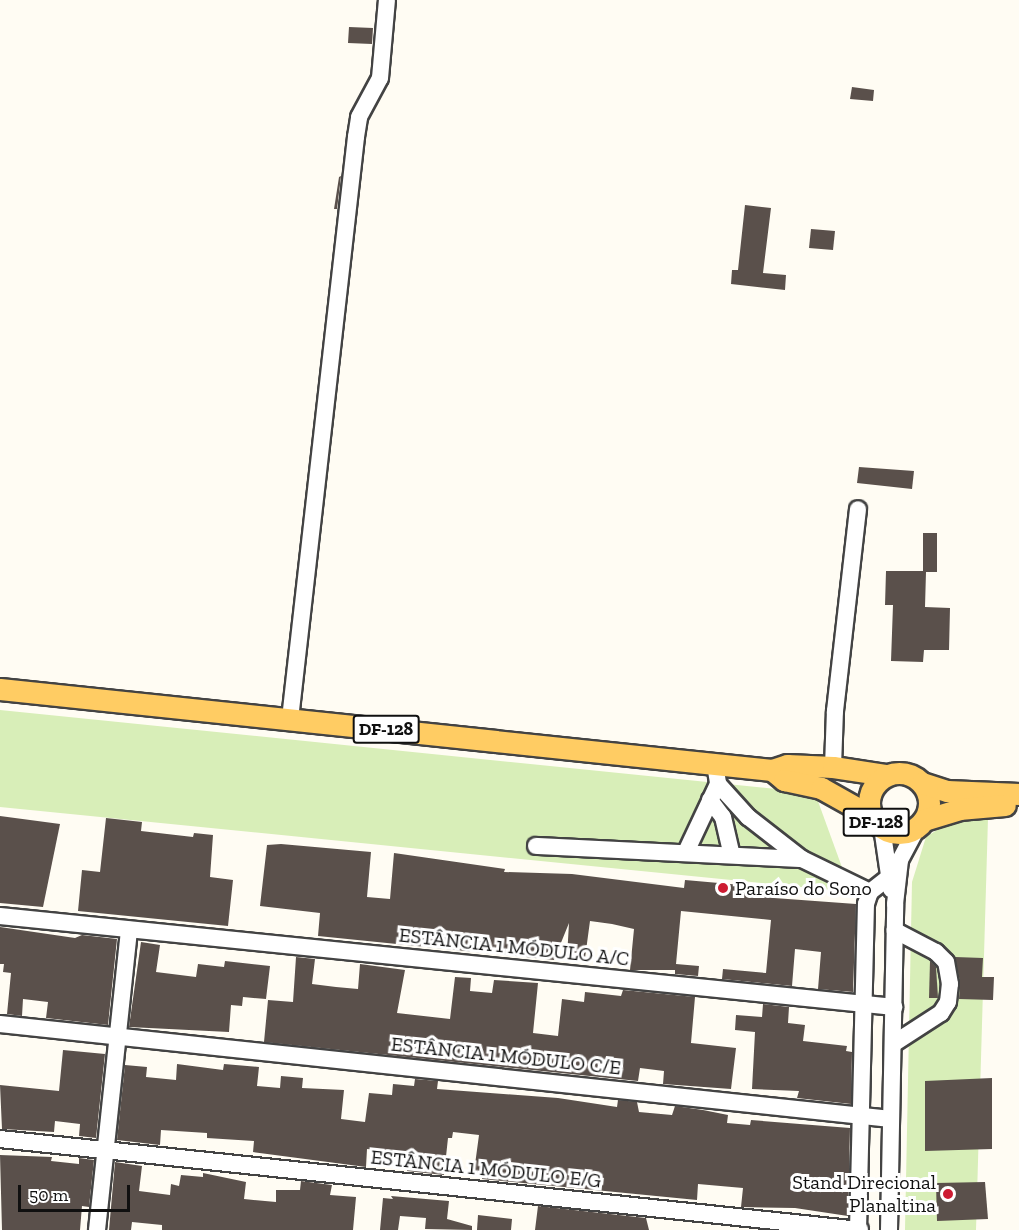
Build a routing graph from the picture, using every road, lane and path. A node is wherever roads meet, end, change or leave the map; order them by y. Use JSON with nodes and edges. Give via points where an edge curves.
{"nodes":[{"id":1,"x":387,"y":0,"type":"edge"},
{"id":2,"x":858,"y":509,"type":"dead end"},
{"id":3,"x":0,"y":689,"type":"edge"},
{"id":4,"x":290,"y":719,"type":"junction"},
{"id":5,"x":833,"y":767,"type":"junction"},
{"id":6,"x":772,"y":770,"type":"junction"},
{"id":7,"x":717,"y":774,"type":"junction"},
{"id":8,"x":886,"y":775,"type":"junction"},
{"id":9,"x":922,"y":783,"type":"junction"},
{"id":10,"x":1019,"y":794,"type":"edge"},
{"id":11,"x":710,"y":800,"type":"junction"},
{"id":12,"x":1019,"y":806,"type":"edge"},
{"id":13,"x":877,"y":821,"type":"junction"},
{"id":14,"x":921,"y":823,"type":"junction"},
{"id":15,"x":536,"y":846,"type":"dead end"},
{"id":16,"x":687,"y":852,"type":"junction"},
{"id":17,"x":732,"y":855,"type":"junction"},
{"id":18,"x":802,"y":859,"type":"junction"},
{"id":19,"x":888,"y":878,"type":"junction"},
{"id":20,"x":870,"y":892,"type":"junction"},
{"id":21,"x":895,"y":904,"type":"junction"},
{"id":22,"x":0,"y":916,"type":"edge"},
{"id":23,"x":129,"y":930,"type":"junction"},
{"id":24,"x":894,"y":930,"type":"junction"},
{"id":25,"x":862,"y":1003,"type":"junction"},
{"id":26,"x":894,"y":1007,"type":"junction"},
{"id":27,"x":0,"y":1024,"type":"edge"},
{"id":28,"x":117,"y":1036,"type":"junction"},
{"id":29,"x":893,"y":1044,"type":"junction"},
{"id":30,"x":860,"y":1115,"type":"junction"},
{"id":31,"x":891,"y":1119,"type":"junction"},
{"id":32,"x":0,"y":1139,"type":"edge"},
{"id":33,"x":107,"y":1150,"type":"junction"},
{"id":34,"x":97,"y":1230,"type":"edge"},
{"id":35,"x":859,"y":1230,"type":"edge"},
{"id":36,"x":889,"y":1230,"type":"edge"}],
"edges":[{"from":1,"to":4,"type":"street","via":[[380,78],[359,117],[356,137]]},
{"from":2,"to":5,"type":"street","via":[[835,711]]},
{"from":3,"to":4,"type":"main road","name":"DF-128","number":"DF-128"},
{"from":4,"to":7,"type":"main road","name":"DF-128","number":"DF-128"},
{"from":5,"to":6,"type":"main road","name":"DF-128","number":"DF-128","via":[[787,765]]},
{"from":5,"to":8,"type":"main road","name":"DF-128","number":"DF-128"},
{"from":6,"to":7,"type":"main road","name":"DF-128","number":"DF-128"},
{"from":6,"to":13,"type":"main road","name":"DF-128","number":"DF-128","via":[[784,780],[822,788]]},
{"from":7,"to":11,"type":"street"},
{"from":7,"to":18,"type":"street","via":[[748,817]]},
{"from":8,"to":9,"type":"main road","number":"DF-128","via":[[909,774]]},
{"from":8,"to":13,"type":"main road","number":"DF-128","via":[[870,792]]},
{"from":9,"to":10,"type":"main road","name":"DF-128","number":"DF-128","via":[[947,791]]},
{"from":9,"to":14,"type":"main road","number":"DF-128","via":[[929,805]]},
{"from":11,"to":16,"type":"street"},
{"from":11,"to":17,"type":"street","via":[[723,817]]},
{"from":12,"to":14,"type":"main road","name":"DF-128","number":"DF-128","via":[[959,809]]},
{"from":13,"to":14,"type":"main road","number":"DF-128","via":[[904,832]]},
{"from":13,"to":19,"type":"street"},
{"from":14,"to":21,"type":"street","via":[[900,860]]},
{"from":15,"to":16,"type":"street"},
{"from":16,"to":17,"type":"street"},
{"from":17,"to":18,"type":"street"},
{"from":18,"to":20,"type":"street"},
{"from":19,"to":20,"type":"street"},
{"from":19,"to":21,"type":"street"},
{"from":20,"to":25,"type":"street"},
{"from":21,"to":24,"type":"street"},
{"from":22,"to":23,"type":"street","name":"ESTÂNCIA 1 MÓDULO A/C"},
{"from":23,"to":25,"type":"street","name":"ESTÂNCIA 1 MÓDULO A/C"},
{"from":23,"to":28,"type":"street"},
{"from":24,"to":26,"type":"street"},
{"from":24,"to":29,"type":"street","via":[[936,952],[946,962],[950,984],[948,1002],[941,1013]]},
{"from":25,"to":26,"type":"street","name":"ESTÂNCIA 1 MÓDULO A/C"},
{"from":25,"to":30,"type":"street"},
{"from":26,"to":29,"type":"street"},
{"from":27,"to":28,"type":"street","name":"ESTÂNCIA 1 MÓDULO C/E"},
{"from":28,"to":30,"type":"street","name":"ESTÂNCIA 1 MÓDULO C/E"},
{"from":28,"to":33,"type":"street"},
{"from":29,"to":31,"type":"street"},
{"from":30,"to":31,"type":"street","name":"ESTÂNCIA 1 MÓDULO C/E"},
{"from":30,"to":35,"type":"street"},
{"from":31,"to":36,"type":"street"},
{"from":32,"to":33,"type":"street","name":"ESTÂNCIA 1 MÓDULO E/G"},
{"from":33,"to":34,"type":"street"},
{"from":33,"to":35,"type":"street","name":"ESTÂNCIA 1 MÓDULO E/G"}]}
